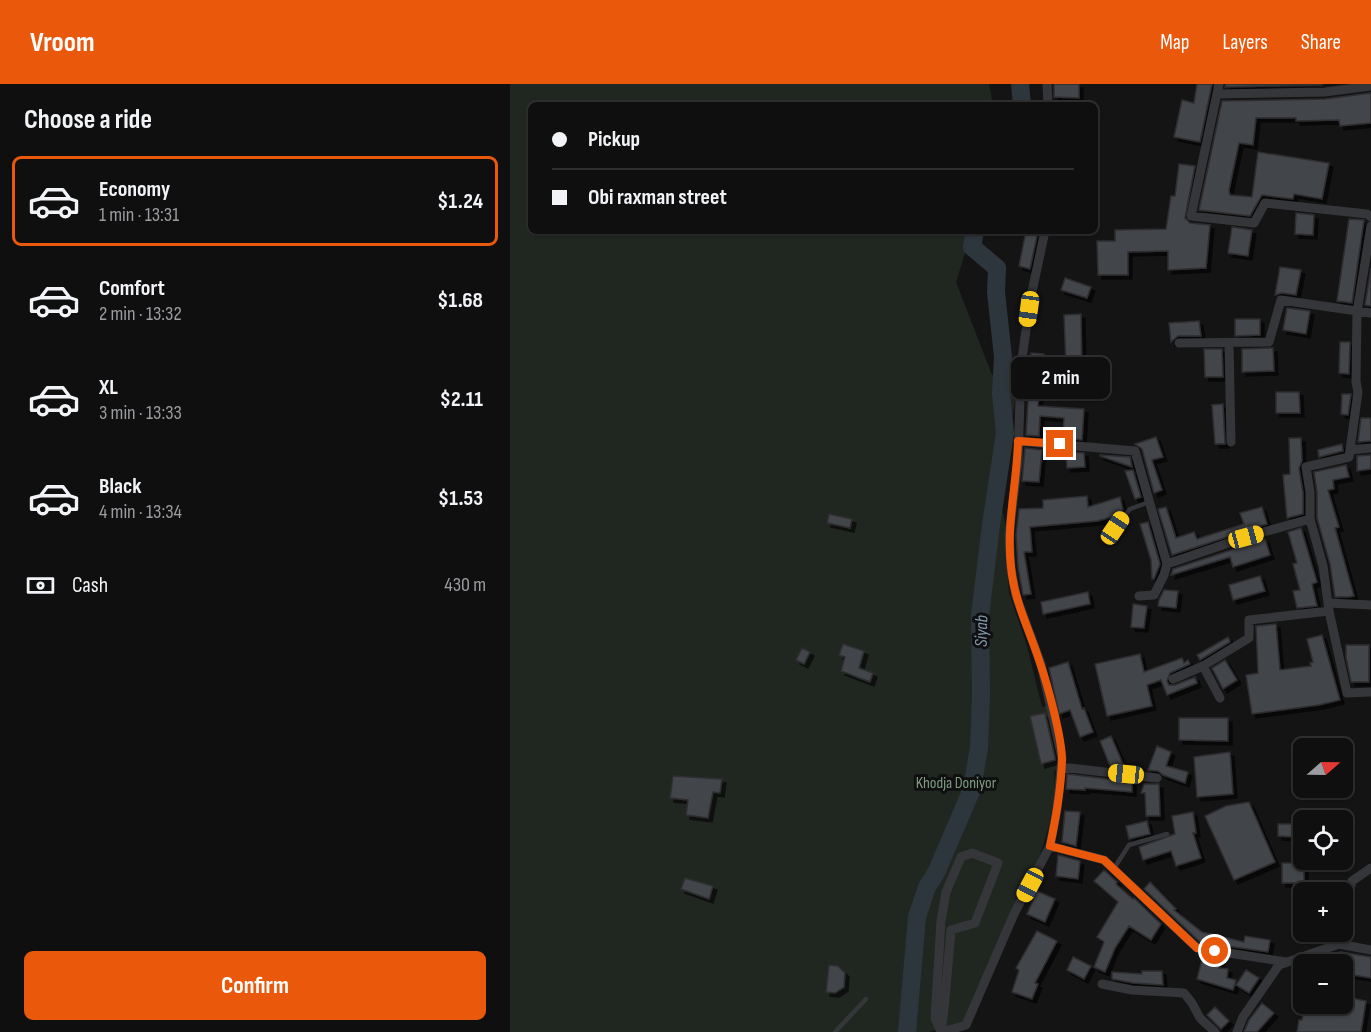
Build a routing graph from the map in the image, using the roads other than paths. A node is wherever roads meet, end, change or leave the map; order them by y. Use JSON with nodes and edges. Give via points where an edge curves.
{"nodes":[{"id":1,"x":1047,"y":84,"type":"edge"},
{"id":2,"x":1371,"y":86,"type":"edge"},
{"id":3,"x":1218,"y":89,"type":"edge"},
{"id":4,"x":1048,"y":102,"type":"edge"},
{"id":5,"x":1371,"y":217,"type":"edge"},
{"id":6,"x":1371,"y":226,"type":"edge"},
{"id":7,"x":1044,"y":234,"type":"edge"},
{"id":8,"x":1357,"y":312,"type":"junction"},
{"id":9,"x":1371,"y":313,"type":"edge"},
{"id":10,"x":1179,"y":343,"type":"dead end"},
{"id":11,"x":1229,"y":343,"type":"junction"},
{"id":12,"x":1018,"y":441,"type":"junction"},
{"id":13,"x":1232,"y":442,"type":"dead end"},
{"id":14,"x":1371,"y":448,"type":"edge"},
{"id":15,"x":1350,"y":450,"type":"junction"},
{"id":16,"x":1149,"y":502,"type":"junction"},
{"id":17,"x":1310,"y":519,"type":"junction"},
{"id":18,"x":1115,"y":528,"type":"dead end"},
{"id":19,"x":1167,"y":564,"type":"junction"},
{"id":20,"x":1139,"y":597,"type":"dead end"},
{"id":21,"x":1371,"y":605,"type":"edge"},
{"id":22,"x":1328,"y":607,"type":"junction"},
{"id":23,"x":1203,"y":666,"type":"junction"},
{"id":24,"x":1173,"y":678,"type":"dead end"},
{"id":25,"x":1371,"y":692,"type":"edge"},
{"id":26,"x":1220,"y":698,"type":"dead end"},
{"id":27,"x":1061,"y":767,"type":"junction"},
{"id":28,"x":1157,"y":778,"type":"dead end"},
{"id":29,"x":1167,"y":834,"type":"dead end"},
{"id":30,"x":1050,"y":846,"type":"junction"},
{"id":31,"x":1371,"y":868,"type":"edge"},
{"id":32,"x":1113,"y":870,"type":"junction"},
{"id":33,"x":1339,"y":944,"type":"junction"},
{"id":34,"x":1371,"y":950,"type":"edge"},
{"id":35,"x":1286,"y":962,"type":"junction"},
{"id":36,"x":1102,"y":984,"type":"dead end"},
{"id":37,"x":866,"y":999,"type":"dead end"},
{"id":38,"x":835,"y":1032,"type":"edge"},
{"id":39,"x":941,"y":1032,"type":"edge"},
{"id":40,"x":1215,"y":1032,"type":"edge"},
{"id":41,"x":1237,"y":1032,"type":"edge"}],
"edges":[{"from":1,"to":4,"type":"street"},
{"from":2,"to":3,"type":"street","via":[[1325,92]]},
{"from":3,"to":5,"type":"street","via":[[1191,216],[1254,223],[1265,203]]},
{"from":6,"to":8,"type":"street"},
{"from":7,"to":12,"type":"street","via":[[1021,366]]},
{"from":8,"to":9,"type":"street"},
{"from":8,"to":11,"type":"street","via":[[1281,300],[1269,342]]},
{"from":8,"to":15,"type":"street","via":[[1358,392]]},
{"from":10,"to":11,"type":"street"},
{"from":11,"to":13,"type":"street"},
{"from":12,"to":16,"type":"street","via":[[1135,451]]},
{"from":12,"to":27,"type":"street","via":[[1009,535],[1011,568],[1016,596],[1041,664],[1057,728]]},
{"from":14,"to":15,"type":"street"},
{"from":15,"to":17,"type":"street","via":[[1349,457],[1305,467]]},
{"from":16,"to":18,"type":"lane","via":[[1124,513]]},
{"from":16,"to":19,"type":"street"},
{"from":17,"to":19,"type":"street"},
{"from":17,"to":22,"type":"street","via":[[1323,567]]},
{"from":19,"to":20,"type":"street","via":[[1154,595]]},
{"from":21,"to":22,"type":"street"},
{"from":22,"to":23,"type":"street","via":[[1249,620],[1249,638]]},
{"from":22,"to":25,"type":"street","via":[[1347,693]]},
{"from":23,"to":24,"type":"street"},
{"from":23,"to":26,"type":"street"},
{"from":27,"to":28,"type":"street"},
{"from":27,"to":30,"type":"street"},
{"from":29,"to":32,"type":"lane","via":[[1129,845]]},
{"from":30,"to":32,"type":"street","via":[[1104,860]]},
{"from":30,"to":39,"type":"street","via":[[1014,915],[966,1025]]},
{"from":31,"to":33,"type":"street","via":[[1352,881],[1346,932]]},
{"from":32,"to":35,"type":"street","via":[[1197,948]]},
{"from":33,"to":34,"type":"street"},
{"from":33,"to":35,"type":"street"},
{"from":35,"to":41,"type":"street","via":[[1279,965]]},
{"from":36,"to":40,"type":"street","via":[[1184,993],[1200,1018]]},
{"from":37,"to":38,"type":"lane"},
{"from":39,"to":39,"type":"street","via":[[951,930],[975,923],[998,863],[972,852],[960,857],[946,892],[935,1018]]}]}
